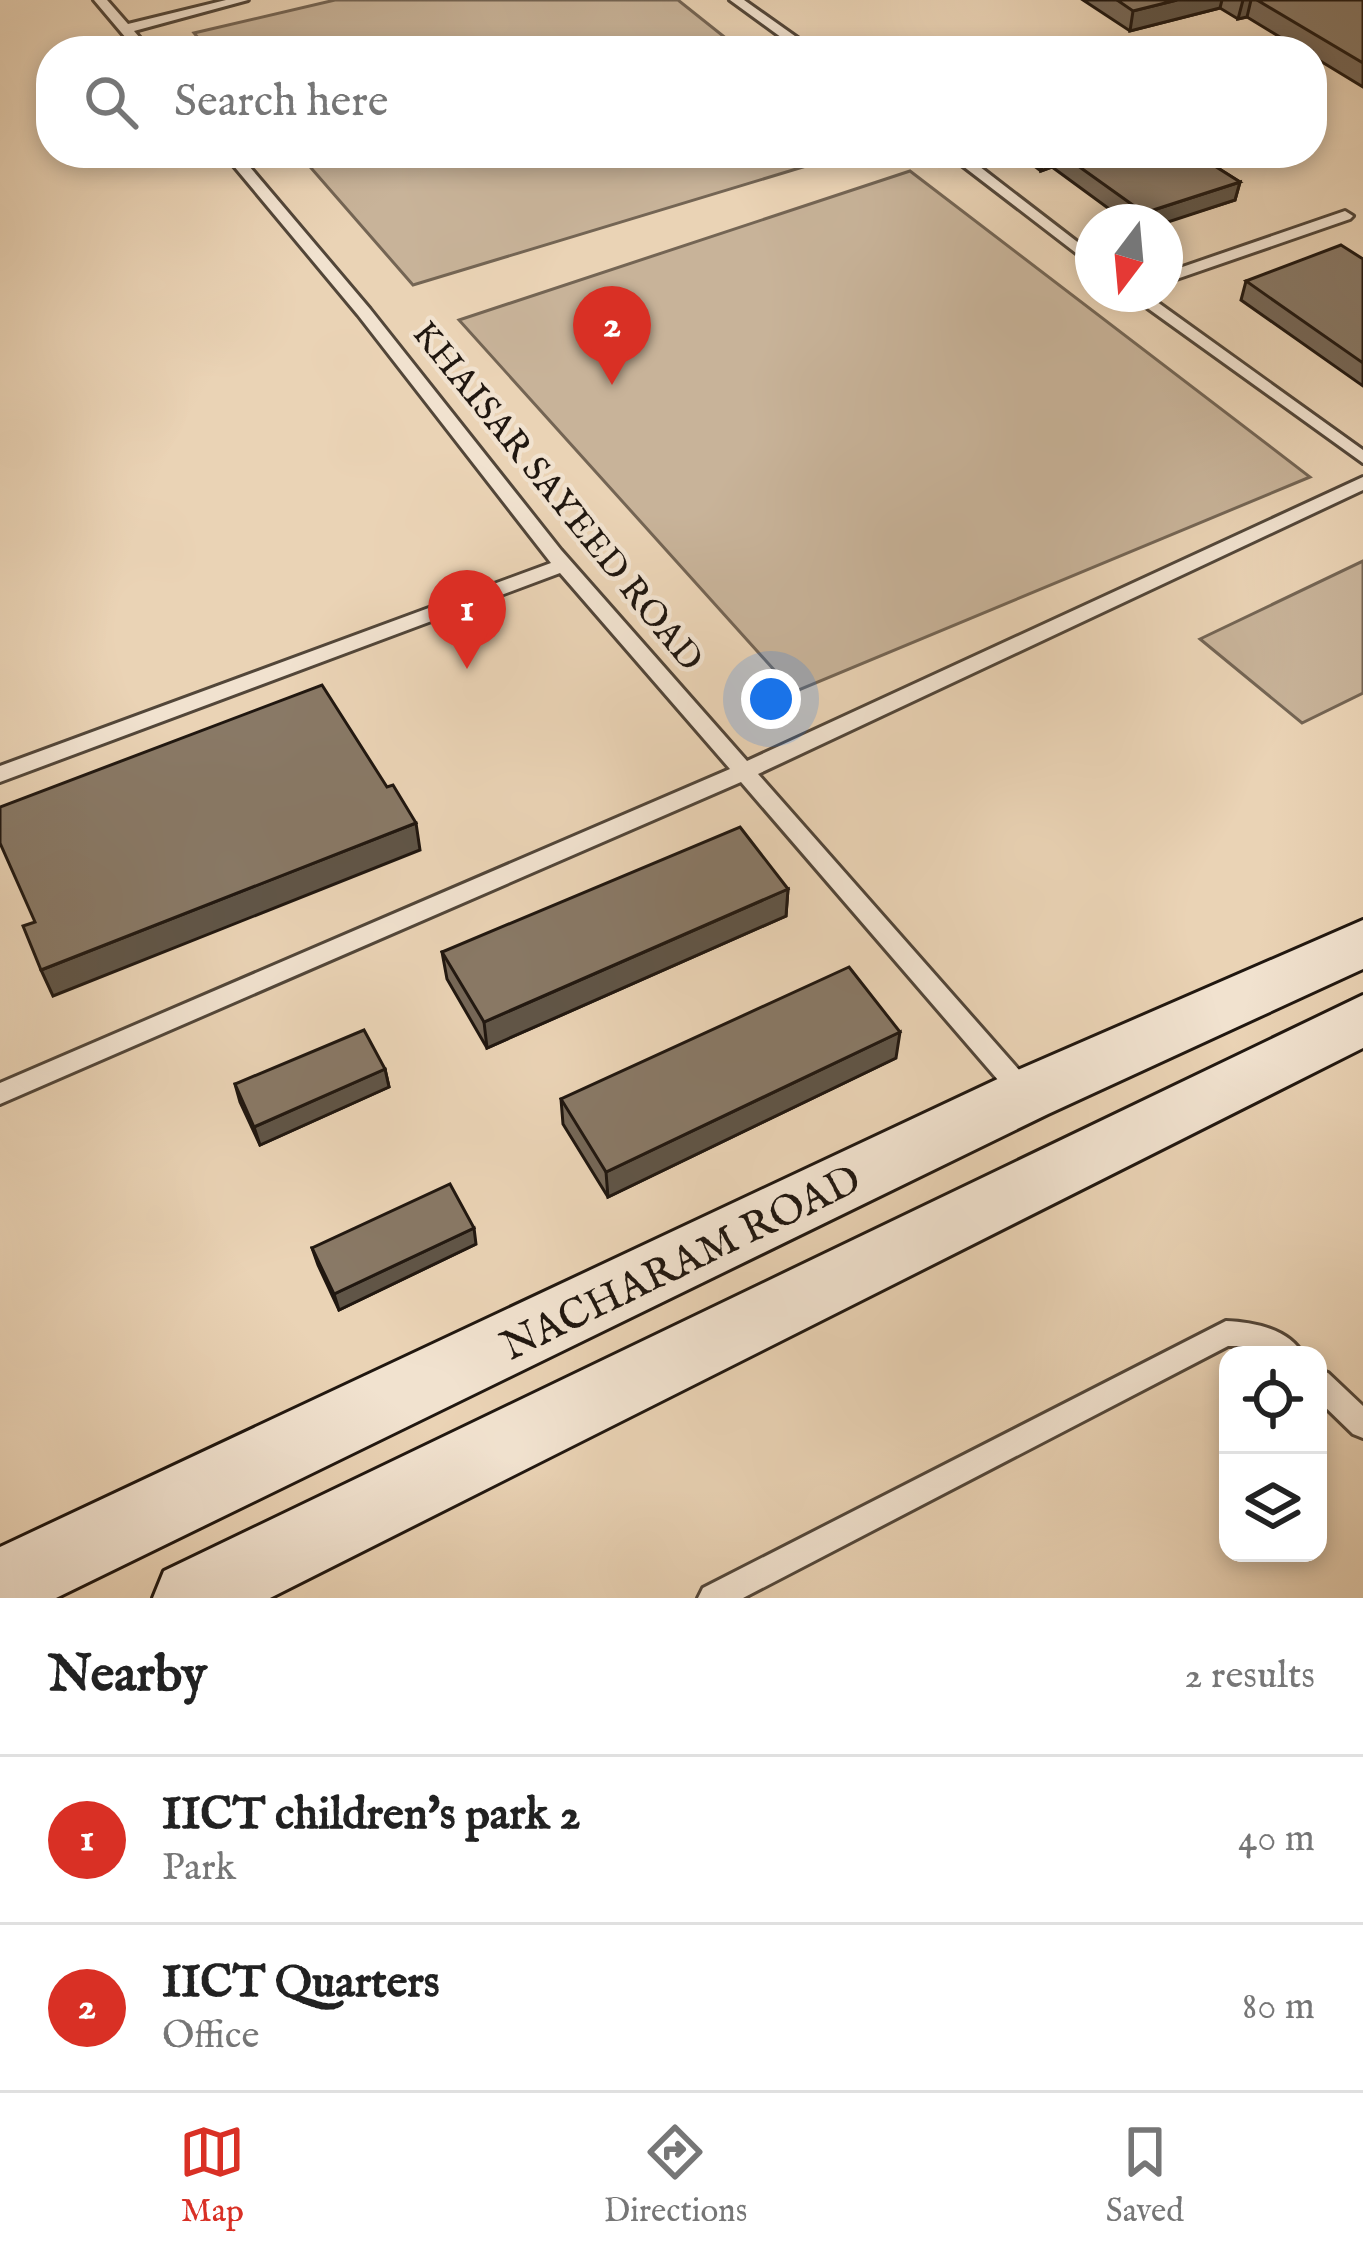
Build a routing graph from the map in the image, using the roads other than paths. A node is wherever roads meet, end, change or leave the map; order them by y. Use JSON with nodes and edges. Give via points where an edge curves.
{"nodes":[{"id":1,"x":100,"y":0,"type":"edge"},
{"id":2,"x":242,"y":0,"type":"edge"},
{"id":3,"x":736,"y":0,"type":"edge"},
{"id":4,"x":125,"y":29,"type":"junction"},
{"id":5,"x":131,"y":36,"type":"edge"},
{"id":6,"x":788,"y":36,"type":"edge"},
{"id":7,"x":243,"y":168,"type":"edge"},
{"id":8,"x":972,"y":168,"type":"edge"},
{"id":9,"x":1346,"y":216,"type":"dead end"},
{"id":10,"x":1075,"y":247,"type":"edge"},
{"id":11,"x":1183,"y":272,"type":"edge"},
{"id":12,"x":1161,"y":312,"type":"edge"},
{"id":13,"x":1363,"y":458,"type":"edge"},
{"id":14,"x":1363,"y":483,"type":"edge"},
{"id":15,"x":564,"y":566,"type":"junction"},
{"id":16,"x":0,"y":773,"type":"edge"},
{"id":17,"x":741,"y":773,"type":"junction"},
{"id":18,"x":1363,"y":943,"type":"edge"},
{"id":19,"x":1363,"y":1020,"type":"edge"},
{"id":20,"x":0,"y":1094,"type":"edge"},
{"id":21,"x":1026,"y":1095,"type":"junction"},
{"id":22,"x":1274,"y":1346,"type":"edge"},
{"id":23,"x":1327,"y":1391,"type":"edge"},
{"id":24,"x":1363,"y":1425,"type":"edge"},
{"id":25,"x":0,"y":1586,"type":"edge"},
{"id":26,"x":191,"y":1598,"type":"edge"},
{"id":27,"x":713,"y":1598,"type":"edge"}],
"edges":[{"from":1,"to":4,"type":"lane"},
{"from":2,"to":4,"type":"lane"},
{"from":3,"to":6,"type":"lane"},
{"from":4,"to":5,"type":"lane"},
{"from":7,"to":15,"type":"lane","name":"KHAISAR SAYEED ROAD"},
{"from":8,"to":10,"type":"lane"},
{"from":9,"to":11,"type":"lane"},
{"from":12,"to":13,"type":"lane"},
{"from":14,"to":17,"type":"lane"},
{"from":15,"to":16,"type":"lane"},
{"from":15,"to":17,"type":"lane","name":"KHAISAR SAYEED ROAD"},
{"from":17,"to":20,"type":"lane"},
{"from":17,"to":21,"type":"lane","name":"KHAISAR SAYEED ROAD"},
{"from":18,"to":21,"type":"main road","name":"NACHARAM ROAD"},
{"from":19,"to":26,"type":"main road"},
{"from":21,"to":25,"type":"main road","name":"NACHARAM ROAD"},
{"from":22,"to":27,"type":"lane","via":[[1253,1334],[1226,1333]]},
{"from":23,"to":24,"type":"lane"}]}
